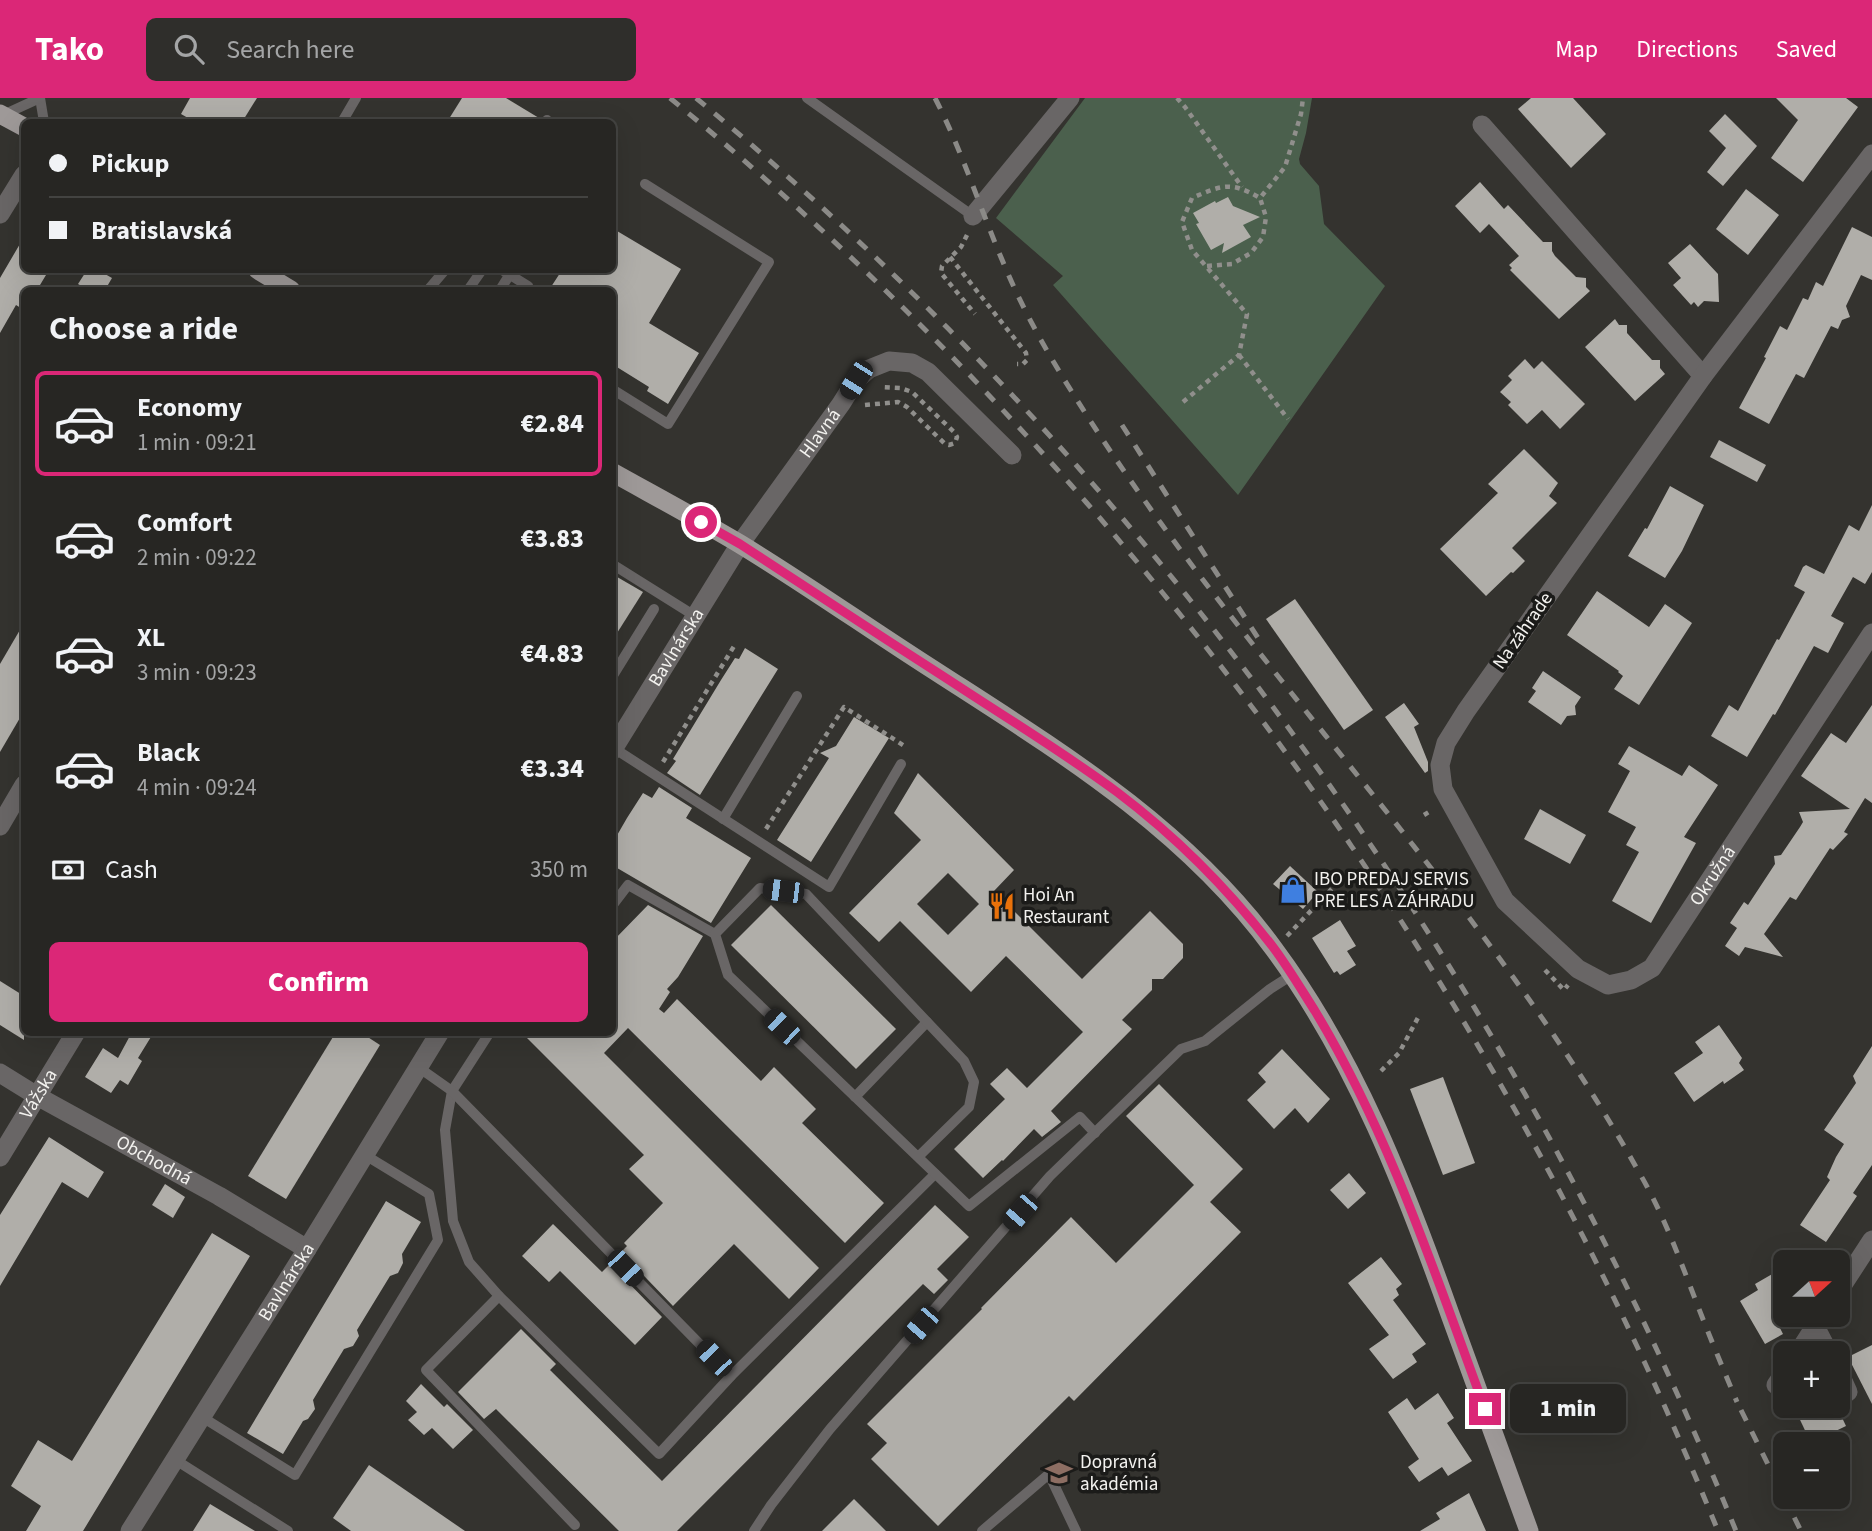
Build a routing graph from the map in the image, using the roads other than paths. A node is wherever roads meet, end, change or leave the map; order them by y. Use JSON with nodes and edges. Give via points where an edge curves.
{"nodes":[{"id":1,"x":40,"y":98,"type":"edge"},
{"id":2,"x":356,"y":98,"type":"edge"},
{"id":3,"x":807,"y":98,"type":"edge"},
{"id":4,"x":1070,"y":98,"type":"edge"},
{"id":5,"x":1,"y":115,"type":"edge"},
{"id":6,"x":44,"y":119,"type":"edge"},
{"id":7,"x":344,"y":119,"type":"edge"},
{"id":8,"x":21,"y":125,"type":"edge"},
{"id":9,"x":1482,"y":125,"type":"dead end"},
{"id":10,"x":1872,"y":153,"type":"edge"},
{"id":11,"x":21,"y":180,"type":"edge"},
{"id":12,"x":645,"y":184,"type":"dead end"},
{"id":13,"x":0,"y":214,"type":"edge"},
{"id":14,"x":973,"y":216,"type":"joint"},
{"id":15,"x":263,"y":273,"type":"edge"},
{"id":16,"x":444,"y":273,"type":"edge"},
{"id":17,"x":508,"y":273,"type":"edge"},
{"id":18,"x":286,"y":287,"type":"edge"},
{"id":19,"x":432,"y":287,"type":"edge"},
{"id":20,"x":528,"y":287,"type":"edge"},
{"id":21,"x":1703,"y":376,"type":"junction"},
{"id":22,"x":616,"y":392,"type":"edge"},
{"id":23,"x":1012,"y":455,"type":"dead end"},
{"id":24,"x":616,"y":474,"type":"edge"},
{"id":25,"x":740,"y":544,"type":"junction"},
{"id":26,"x":616,"y":567,"type":"edge"},
{"id":27,"x":654,"y":609,"type":"dead end"},
{"id":28,"x":695,"y":616,"type":"junction"},
{"id":29,"x":1872,"y":633,"type":"edge"},
{"id":30,"x":616,"y":671,"type":"edge"},
{"id":31,"x":797,"y":696,"type":"dead end"},
{"id":32,"x":616,"y":744,"type":"edge"},
{"id":33,"x":616,"y":751,"type":"edge"},
{"id":34,"x":901,"y":764,"type":"dead end"},
{"id":35,"x":21,"y":790,"type":"edge"},
{"id":36,"x":723,"y":819,"type":"junction"},
{"id":37,"x":0,"y":826,"type":"edge"},
{"id":38,"x":616,"y":901,"type":"edge"},
{"id":39,"x":1505,"y":901,"type":"joint"},
{"id":40,"x":715,"y":934,"type":"junction"},
{"id":41,"x":1292,"y":975,"type":"junction"},
{"id":42,"x":927,"y":1022,"type":"junction"},
{"id":43,"x":74,"y":1036,"type":"edge"},
{"id":44,"x":437,"y":1036,"type":"edge"},
{"id":45,"x":487,"y":1036,"type":"edge"},
{"id":46,"x":418,"y":1067,"type":"junction"},
{"id":47,"x":0,"y":1073,"type":"edge"},
{"id":48,"x":452,"y":1091,"type":"junction"},
{"id":49,"x":37,"y":1096,"type":"junction"},
{"id":50,"x":855,"y":1097,"type":"junction"},
{"id":51,"x":1095,"y":1133,"type":"junction"},
{"id":52,"x":365,"y":1155,"type":"junction"},
{"id":53,"x":0,"y":1157,"type":"edge"},
{"id":54,"x":918,"y":1157,"type":"junction"},
{"id":55,"x":935,"y":1174,"type":"junction"},
{"id":56,"x":1872,"y":1240,"type":"edge"},
{"id":57,"x":307,"y":1249,"type":"junction"},
{"id":58,"x":1850,"y":1274,"type":"edge"},
{"id":59,"x":499,"y":1296,"type":"junction"},
{"id":60,"x":732,"y":1376,"type":"junction"},
{"id":61,"x":202,"y":1417,"type":"junction"},
{"id":62,"x":174,"y":1459,"type":"junction"},
{"id":63,"x":575,"y":1525,"type":"dead end"},
{"id":64,"x":130,"y":1531,"type":"edge"},
{"id":65,"x":288,"y":1531,"type":"edge"},
{"id":66,"x":754,"y":1531,"type":"edge"},
{"id":67,"x":982,"y":1531,"type":"edge"},
{"id":68,"x":1076,"y":1531,"type":"edge"},
{"id":69,"x":1529,"y":1531,"type":"edge"}],
"edges":[{"from":1,"to":5,"type":"lane"},
{"from":1,"to":6,"type":"lane"},
{"from":2,"to":7,"type":"lane"},
{"from":3,"to":14,"type":"lane"},
{"from":4,"to":14,"type":"street"},
{"from":5,"to":8,"type":"main road"},
{"from":9,"to":21,"type":"street"},
{"from":10,"to":21,"type":"street","name":"Na záhrade"},
{"from":11,"to":13,"type":"street"},
{"from":12,"to":22,"type":"lane","via":[[769,262],[668,424]]},
{"from":15,"to":18,"type":"main road"},
{"from":16,"to":19,"type":"lane"},
{"from":17,"to":20,"type":"lane"},
{"from":21,"to":39,"type":"street","name":"Na záhrade","via":[[1446,743],[1440,765],[1443,789]]},
{"from":23,"to":25,"type":"street","name":"Hlavná","via":[[928,372],[912,363],[889,360],[856,380]]},
{"from":24,"to":25,"type":"main road"},
{"from":25,"to":28,"type":"street","name":"Bavlnárska"},
{"from":25,"to":41,"type":"main road","via":[[1118,793],[1215,879]]},
{"from":26,"to":28,"type":"lane"},
{"from":27,"to":30,"type":"lane"},
{"from":28,"to":32,"type":"street","name":"Bavlnárska"},
{"from":29,"to":39,"type":"street","name":"Okružná","via":[[1652,968],[1631,980],[1608,985],[1578,969]]},
{"from":31,"to":36,"type":"lane"},
{"from":33,"to":36,"type":"lane"},
{"from":34,"to":36,"type":"lane","via":[[829,887]]},
{"from":35,"to":37,"type":"street"},
{"from":38,"to":40,"type":"lane","via":[[628,885]]},
{"from":40,"to":42,"type":"lane","via":[[760,888],[806,894]]},
{"from":40,"to":50,"type":"lane","via":[[727,975]]},
{"from":41,"to":51,"type":"lane","via":[[1205,1041],[1181,1049]]},
{"from":41,"to":69,"type":"main road","via":[[1330,1037],[1386,1149]]},
{"from":42,"to":50,"type":"lane"},
{"from":42,"to":54,"type":"lane","via":[[964,1061],[974,1082],[969,1107]]},
{"from":43,"to":49,"type":"street","name":"Vážska"},
{"from":44,"to":46,"type":"street","name":"Bavlnárska"},
{"from":45,"to":48,"type":"lane"},
{"from":46,"to":48,"type":"lane"},
{"from":46,"to":52,"type":"street","name":"Bavlnárska"},
{"from":47,"to":49,"type":"street","name":"Obchodná"},
{"from":48,"to":59,"type":"lane","via":[[445,1130],[453,1221],[469,1262]]},
{"from":48,"to":60,"type":"lane"},
{"from":49,"to":53,"type":"street","name":"Vážska"},
{"from":49,"to":57,"type":"street","name":"Obchodná"},
{"from":50,"to":54,"type":"lane"},
{"from":51,"to":55,"type":"lane","via":[[1080,1117],[969,1206]]},
{"from":51,"to":66,"type":"lane","via":[[1051,1176],[830,1429]]},
{"from":52,"to":57,"type":"street","name":"Bavlnárska"},
{"from":52,"to":61,"type":"lane","via":[[429,1194],[438,1240],[295,1475]]},
{"from":54,"to":55,"type":"lane"},
{"from":55,"to":60,"type":"lane"},
{"from":56,"to":58,"type":"street"},
{"from":57,"to":61,"type":"street","name":"Bavlnárska"},
{"from":59,"to":60,"type":"lane","via":[[659,1454]]},
{"from":59,"to":63,"type":"lane","via":[[426,1370]]},
{"from":61,"to":62,"type":"street","name":"Bavlnárska"},
{"from":62,"to":64,"type":"street","name":"Bavlnárska"},
{"from":62,"to":65,"type":"lane"},
{"from":67,"to":68,"type":"lane","via":[[1049,1474]]}]}
